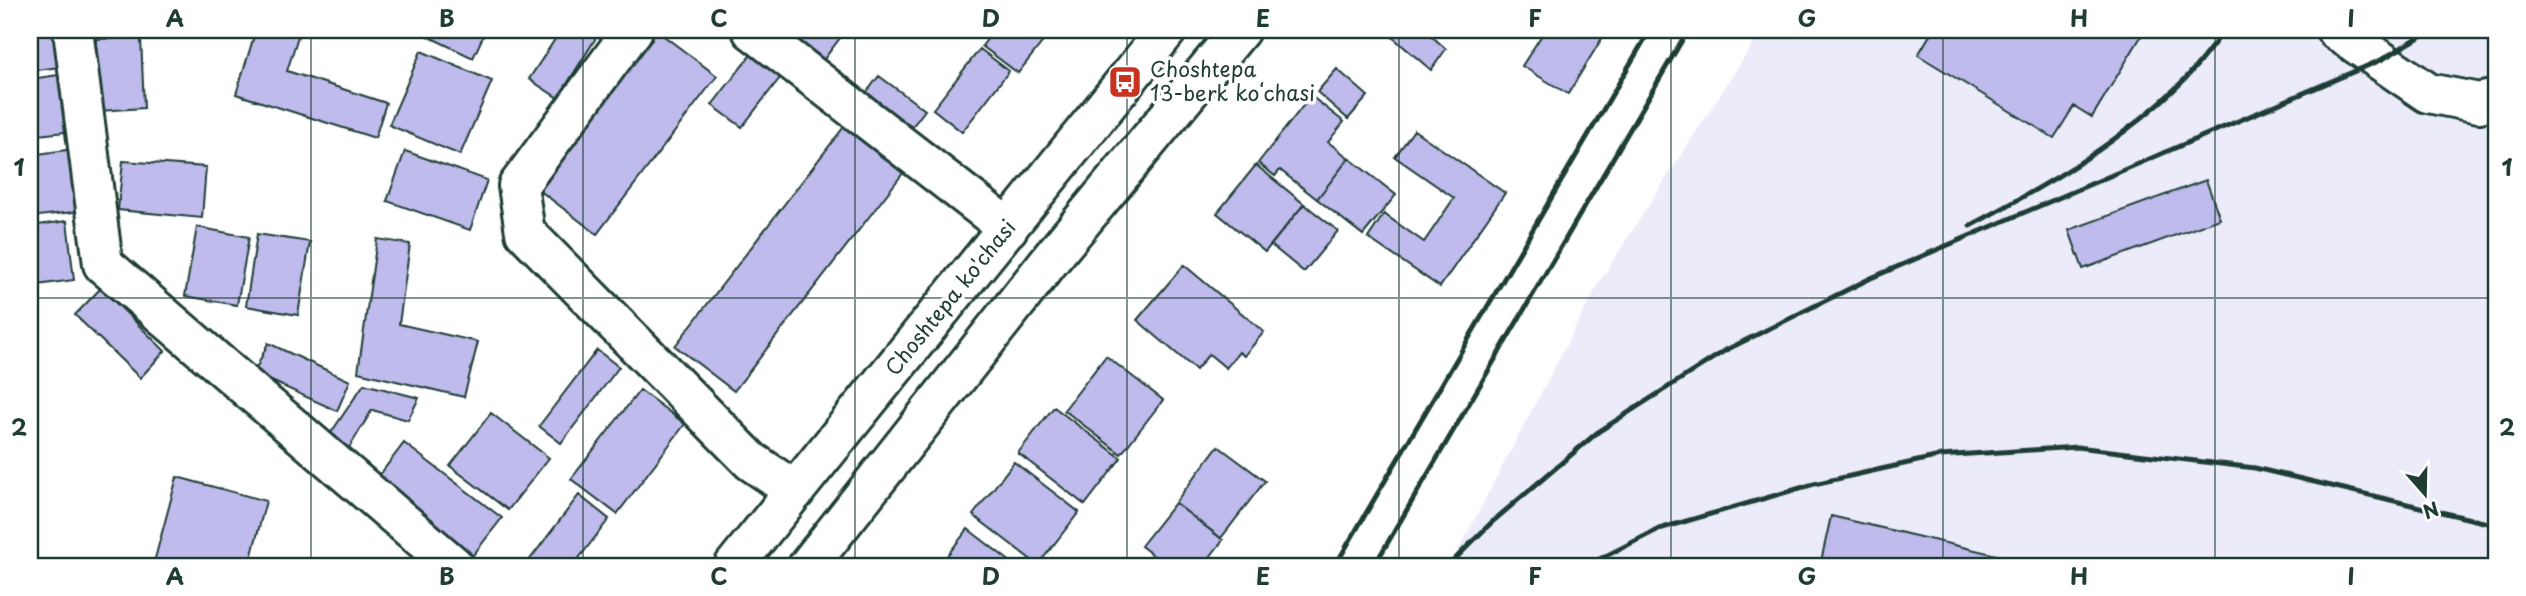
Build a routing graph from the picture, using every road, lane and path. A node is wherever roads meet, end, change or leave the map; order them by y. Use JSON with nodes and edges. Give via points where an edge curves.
{"nodes":[{"id":1,"x":73,"y":30,"type":"edge"},
{"id":2,"x":634,"y":30,"type":"edge"},
{"id":3,"x":752,"y":30,"type":"edge"},
{"id":4,"x":1167,"y":30,"type":"edge"},
{"id":5,"x":1240,"y":30,"type":"edge"},
{"id":6,"x":2336,"y":30,"type":"edge"},
{"id":7,"x":2496,"y":99,"type":"edge"},
{"id":8,"x":1008,"y":228,"type":"junction"},
{"id":9,"x":795,"y":491,"type":"junction"},
{"id":10,"x":454,"y":566,"type":"edge"},
{"id":11,"x":734,"y":566,"type":"edge"},
{"id":12,"x":808,"y":566,"type":"edge"}],
"edges":[{"from":1,"to":10,"type":"street","via":[[103,264]]},
{"from":2,"to":9,"type":"street","via":[[518,187],[525,232],[751,461]]},
{"from":3,"to":8,"type":"street"},
{"from":4,"to":8,"type":"street","name":"Choshtepa ko'chasi"},
{"from":5,"to":12,"type":"street","via":[[1054,255]]},
{"from":6,"to":7,"type":"street","via":[[2428,93],[2479,103]]},
{"from":8,"to":9,"type":"street","name":"Choshtepa ko'chasi"},
{"from":9,"to":11,"type":"street","name":"Choshtepa ko'chasi"}]}
